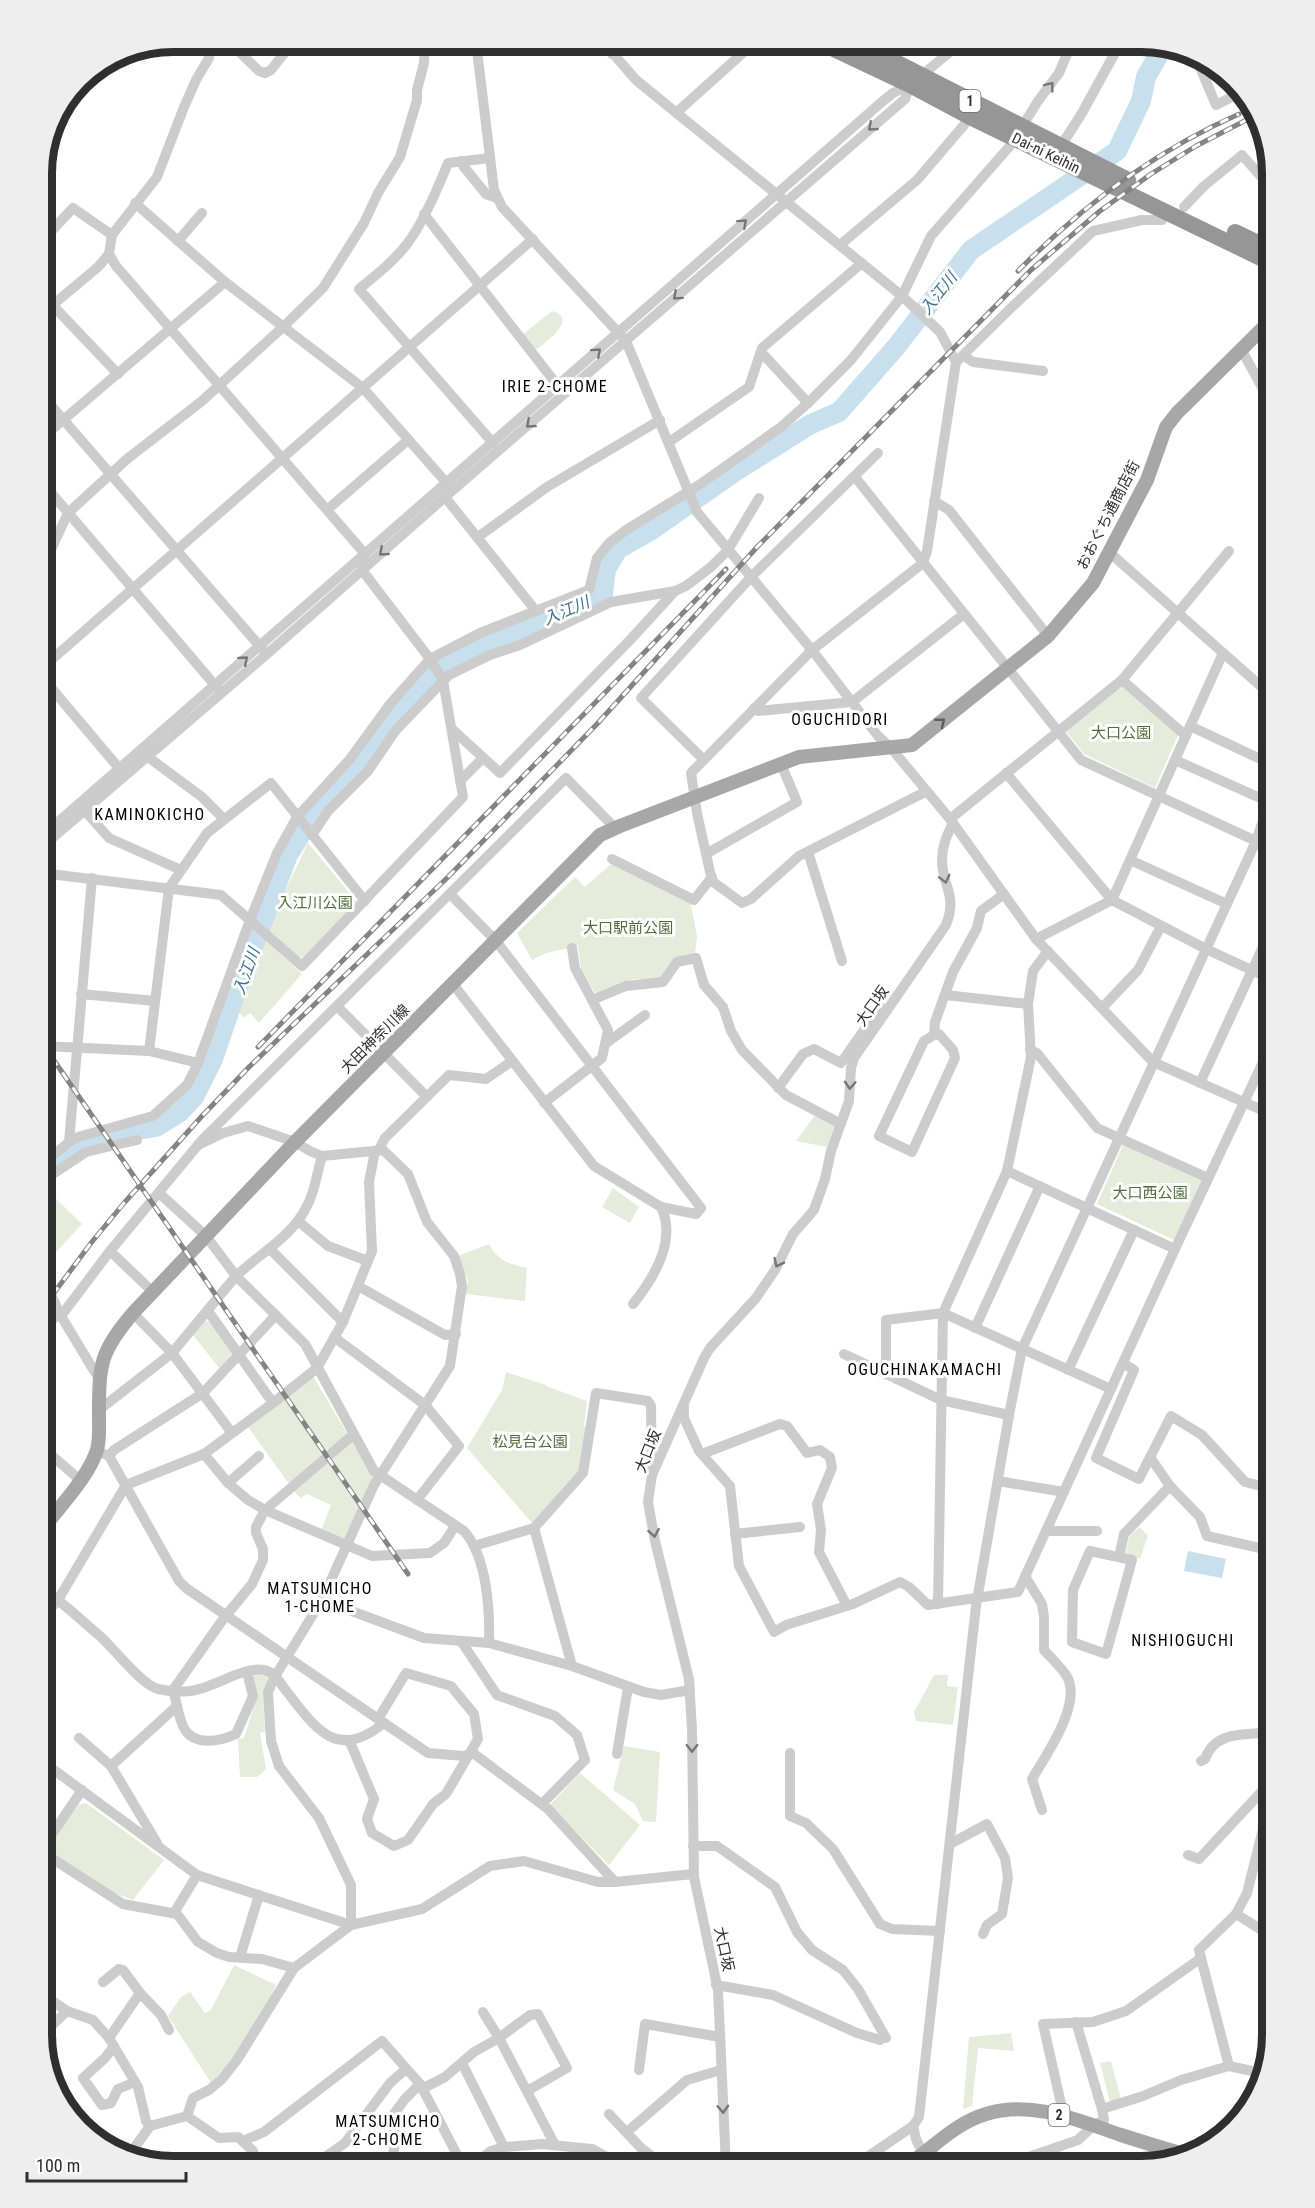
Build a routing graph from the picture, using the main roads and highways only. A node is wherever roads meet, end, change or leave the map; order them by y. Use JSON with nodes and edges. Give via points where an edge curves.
{"nodes":[{"id":1,"x":846,"y":53,"type":"edge"},
{"id":2,"x":873,"y":53,"type":"edge"},
{"id":3,"x":915,"y":80,"type":"junction"},
{"id":4,"x":1018,"y":132,"type":"junction"},
{"id":5,"x":1079,"y":162,"type":"junction"},
{"id":6,"x":1107,"y":176,"type":"junction"},
{"id":7,"x":1262,"y":245,"type":"edge"},
{"id":8,"x":1262,"y":259,"type":"edge"},
{"id":9,"x":1262,"y":329,"type":"edge"},
{"id":10,"x":891,"y":748,"type":"joint"},
{"id":11,"x":52,"y":1516,"type":"edge"},
{"id":12,"x":1172,"y":2151,"type":"edge"},
{"id":13,"x":920,"y":2156,"type":"edge"}],
"edges":[{"from":1,"to":3,"type":"highway","name":"Dai-ni Keihin","number":"1"},
{"from":2,"to":3,"type":"highway","name":"Dai-ni Keihin","number":"1"},
{"from":3,"to":4,"type":"highway","name":"Dai-ni Keihin","number":"1"},
{"from":3,"to":4,"type":"highway","name":"Dai-ni Keihin","number":"1","via":[[968,116]]},
{"from":4,"to":5,"type":"highway","name":"Dai-ni Keihin","number":"1"},
{"from":4,"to":5,"type":"highway","name":"Dai-ni Keihin","number":"1","via":[[1060,146]]},
{"from":5,"to":6,"type":"highway","name":"Dai-ni Keihin","number":"1"},
{"from":6,"to":7,"type":"highway","name":"Dai-ni Keihin","number":"1"},
{"from":6,"to":8,"type":"highway","name":"Dai-ni Keihin","number":"1","via":[[1166,211]]},
{"from":10,"to":9,"type":"main road","name":"おおぐち通商店街","one_way":true,"via":[[912,745],[1048,636],[1093,583],[1147,480],[1166,427]]},
{"from":10,"to":11,"type":"main road","name":"大田神奈川線","via":[[799,757],[600,835],[295,1142],[115,1334],[102,1360],[99,1379],[103,1453]]},
{"from":12,"to":13,"type":"main road","number":"2","bridge":true,"via":[[1065,2116],[1018,2109],[987,2114],[965,2123]]}]}
